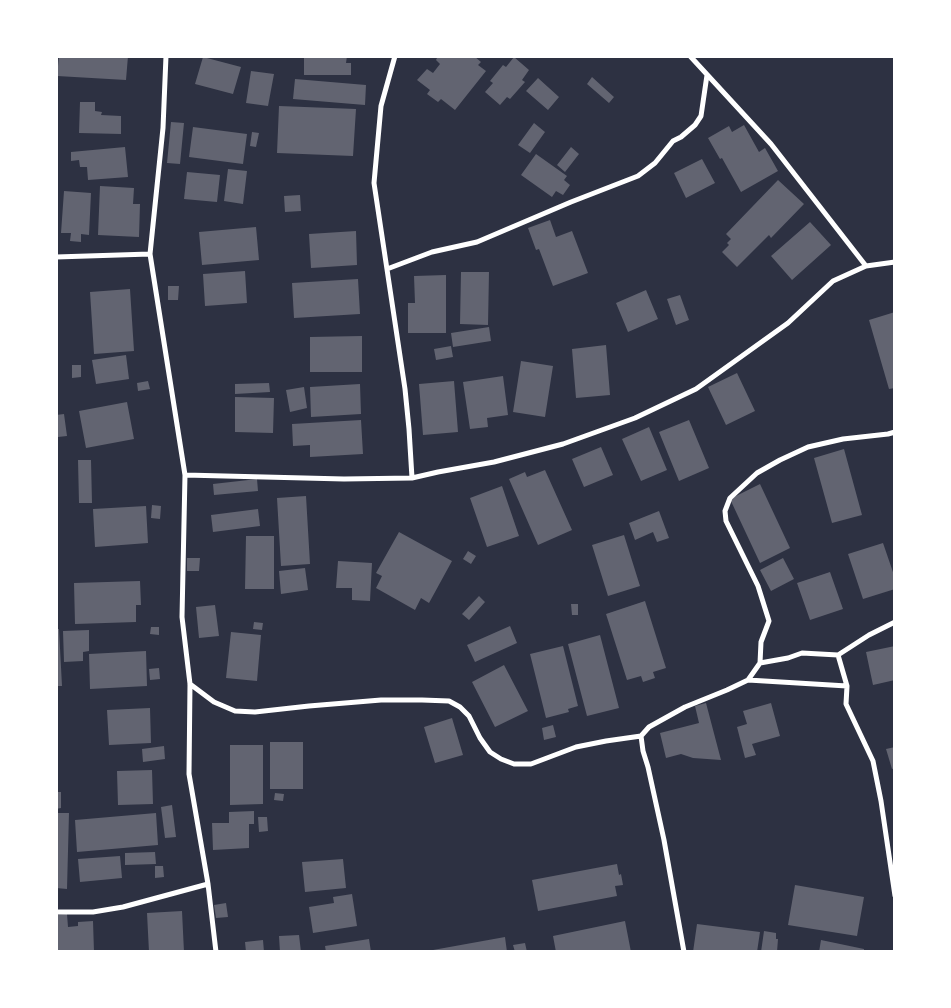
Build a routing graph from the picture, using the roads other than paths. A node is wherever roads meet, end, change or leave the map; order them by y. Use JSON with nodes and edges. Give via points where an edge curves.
{"nodes":[{"id":1,"x":166,"y":56,"type":"edge"},
{"id":2,"x":395,"y":56,"type":"edge"},
{"id":3,"x":690,"y":56,"type":"edge"},
{"id":4,"x":707,"y":75,"type":"junction"},
{"id":5,"x":150,"y":254,"type":"junction"},
{"id":6,"x":56,"y":257,"type":"edge"},
{"id":7,"x":895,"y":262,"type":"edge"},
{"id":8,"x":866,"y":266,"type":"junction"},
{"id":9,"x":386,"y":269,"type":"junction"},
{"id":10,"x":895,"y":432,"type":"edge"},
{"id":11,"x":185,"y":475,"type":"junction"},
{"id":12,"x":412,"y":478,"type":"junction"},
{"id":13,"x":895,"y":622,"type":"edge"},
{"id":14,"x":838,"y":656,"type":"junction"},
{"id":15,"x":760,"y":663,"type":"junction"},
{"id":16,"x":748,"y":680,"type":"junction"},
{"id":17,"x":190,"y":684,"type":"junction"},
{"id":18,"x":847,"y":686,"type":"junction"},
{"id":19,"x":641,"y":736,"type":"junction"},
{"id":20,"x":208,"y":884,"type":"junction"},
{"id":21,"x":895,"y":896,"type":"edge"},
{"id":22,"x":56,"y":912,"type":"edge"},
{"id":23,"x":216,"y":952,"type":"edge"},
{"id":24,"x":684,"y":952,"type":"edge"}],
"edges":[{"from":1,"to":5,"type":"street","via":[[163,128]]},
{"from":2,"to":9,"type":"street","via":[[381,106],[374,183]]},
{"from":3,"to":4,"type":"street"},
{"from":4,"to":8,"type":"street","via":[[771,144]]},
{"from":4,"to":9,"type":"street","via":[[701,116],[695,125],[673,141],[655,163],[638,176],[477,242],[432,252]]},
{"from":5,"to":6,"type":"street"},
{"from":5,"to":11,"type":"street"},
{"from":7,"to":8,"type":"street"},
{"from":8,"to":12,"type":"street","via":[[833,281],[788,323],[696,389],[635,418],[563,444]]},
{"from":9,"to":12,"type":"street","via":[[410,429]]},
{"from":10,"to":15,"type":"street","via":[[808,447],[757,473],[730,498],[725,510],[726,521],[758,586],[769,621],[761,642]]},
{"from":11,"to":12,"type":"street"},
{"from":11,"to":17,"type":"street","via":[[182,617]]},
{"from":13,"to":14,"type":"street"},
{"from":14,"to":15,"type":"street","via":[[802,653]]},
{"from":14,"to":18,"type":"street"},
{"from":15,"to":16,"type":"street"},
{"from":16,"to":18,"type":"street"},
{"from":16,"to":19,"type":"street","via":[[685,707],[649,726]]},
{"from":17,"to":19,"type":"street","via":[[214,702],[235,711],[381,700],[449,702],[470,716],[490,752],[514,764],[530,764],[576,747]]},
{"from":17,"to":20,"type":"street","via":[[189,774]]},
{"from":18,"to":21,"type":"street","via":[[846,704],[872,761],[881,800]]},
{"from":19,"to":24,"type":"street"},
{"from":20,"to":22,"type":"street","via":[[116,908]]},
{"from":20,"to":23,"type":"street"}]}
